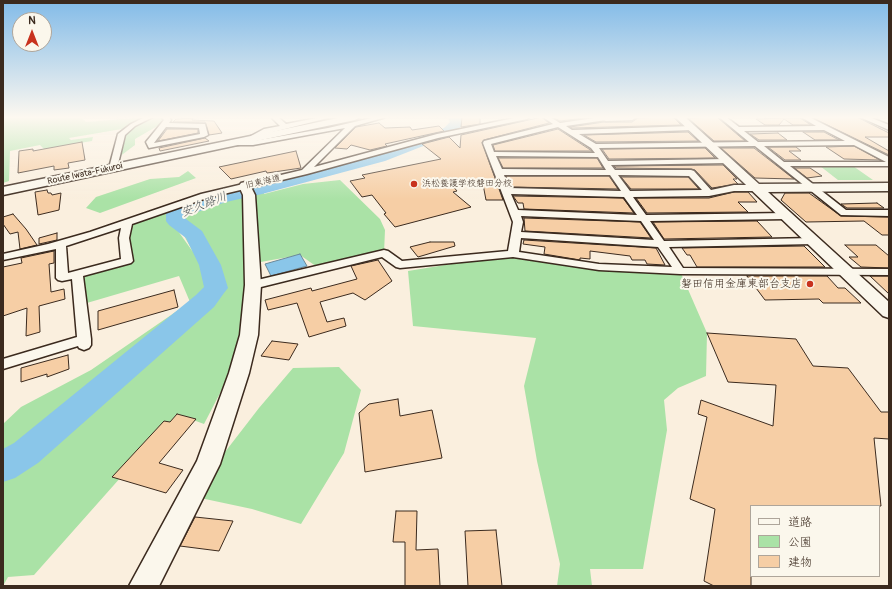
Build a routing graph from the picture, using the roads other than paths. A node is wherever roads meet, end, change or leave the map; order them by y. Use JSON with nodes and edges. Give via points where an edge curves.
{"nodes":[{"id":1,"x":119,"y":144,"type":"edge"},
{"id":2,"x":223,"y":144,"type":"edge"},
{"id":3,"x":331,"y":144,"type":"edge"},
{"id":4,"x":406,"y":144,"type":"edge"},
{"id":5,"x":488,"y":144,"type":"edge"},
{"id":6,"x":591,"y":144,"type":"edge"},
{"id":7,"x":681,"y":144,"type":"edge"},
{"id":8,"x":709,"y":144,"type":"edge"},
{"id":9,"x":756,"y":144,"type":"edge"},
{"id":10,"x":859,"y":144,"type":"edge"},
{"id":11,"x":594,"y":146,"type":"junction"},
{"id":12,"x":889,"y":152,"type":"edge"},
{"id":13,"x":876,"y":153,"type":"junction"},
{"id":14,"x":492,"y":154,"type":"junction"},
{"id":15,"x":601,"y":155,"type":"junction"},
{"id":16,"x":726,"y":160,"type":"junction"},
{"id":17,"x":889,"y":160,"type":"edge"},
{"id":18,"x":606,"y":163,"type":"junction"},
{"id":19,"x":783,"y":164,"type":"junction"},
{"id":20,"x":889,"y":164,"type":"edge"},
{"id":21,"x":113,"y":168,"type":"junction"},
{"id":22,"x":304,"y":172,"type":"junction"},
{"id":23,"x":498,"y":172,"type":"junction"},
{"id":24,"x":613,"y":173,"type":"junction"},
{"id":25,"x":244,"y":186,"type":"junction"},
{"id":26,"x":889,"y":187,"type":"edge"},
{"id":27,"x":757,"y":188,"type":"junction"},
{"id":28,"x":811,"y":188,"type":"junction"},
{"id":29,"x":3,"y":191,"type":"edge"},
{"id":30,"x":506,"y":191,"type":"junction"},
{"id":31,"x":709,"y":193,"type":"junction"},
{"id":32,"x":625,"y":194,"type":"junction"},
{"id":33,"x":515,"y":213,"type":"junction"},
{"id":34,"x":889,"y":213,"type":"edge"},
{"id":35,"x":786,"y":216,"type":"junction"},
{"id":36,"x":644,"y":218,"type":"junction"},
{"id":37,"x":127,"y":223,"type":"junction"},
{"id":38,"x":517,"y":234,"type":"junction"},
{"id":39,"x":814,"y":241,"type":"junction"},
{"id":40,"x":61,"y":244,"type":"junction"},
{"id":41,"x":661,"y":244,"type":"junction"},
{"id":42,"x":513,"y":254,"type":"junction"},
{"id":43,"x":3,"y":258,"type":"edge"},
{"id":44,"x":680,"y":272,"type":"junction"},
{"id":45,"x":889,"y":272,"type":"edge"},
{"id":46,"x":848,"y":273,"type":"junction"},
{"id":47,"x":77,"y":274,"type":"junction"},
{"id":48,"x":253,"y":285,"type":"junction"},
{"id":49,"x":889,"y":312,"type":"edge"},
{"id":50,"x":3,"y":364,"type":"edge"},
{"id":51,"x":144,"y":586,"type":"edge"}],
"edges":[{"from":1,"to":21,"type":"street"},
{"from":2,"to":21,"type":"street","name":"Route Iwata-Fukuroi"},
{"from":3,"to":22,"type":"street"},
{"from":4,"to":22,"type":"street","name":"旧東海道"},
{"from":5,"to":14,"type":"street"},
{"from":6,"to":11,"type":"street"},
{"from":7,"to":11,"type":"street"},
{"from":8,"to":16,"type":"street"},
{"from":9,"to":19,"type":"street"},
{"from":10,"to":13,"type":"street"},
{"from":11,"to":15,"type":"street"},
{"from":12,"to":13,"type":"street"},
{"from":13,"to":17,"type":"street"},
{"from":14,"to":15,"type":"street"},
{"from":14,"to":23,"type":"street"},
{"from":15,"to":18,"type":"street"},
{"from":16,"to":18,"type":"street"},
{"from":16,"to":27,"type":"street"},
{"from":18,"to":24,"type":"street"},
{"from":19,"to":20,"type":"street"},
{"from":19,"to":28,"type":"street"},
{"from":21,"to":29,"type":"street","name":"Route Iwata-Fukuroi"},
{"from":22,"to":25,"type":"street","name":"旧東海道"},
{"from":23,"to":24,"type":"street"},
{"from":23,"to":30,"type":"street"},
{"from":24,"to":31,"type":"street","via":[[691,173]]},
{"from":24,"to":32,"type":"street"},
{"from":25,"to":37,"type":"street","name":"旧東海道","via":[[179,204]]},
{"from":25,"to":48,"type":"street","via":[[249,195]]},
{"from":26,"to":28,"type":"street"},
{"from":27,"to":28,"type":"street"},
{"from":27,"to":31,"type":"street","via":[[734,188]]},
{"from":27,"to":35,"type":"street"},
{"from":28,"to":34,"type":"street","via":[[844,213]]},
{"from":30,"to":32,"type":"street"},
{"from":30,"to":33,"type":"street"},
{"from":31,"to":32,"type":"street"},
{"from":32,"to":36,"type":"street"},
{"from":33,"to":36,"type":"street"},
{"from":33,"to":38,"type":"street","via":[[518,222]]},
{"from":35,"to":36,"type":"street"},
{"from":35,"to":39,"type":"street"},
{"from":36,"to":41,"type":"street"},
{"from":37,"to":40,"type":"street","name":"旧東海道"},
{"from":37,"to":47,"type":"street","via":[[124,238],[127,260]]},
{"from":38,"to":41,"type":"street"},
{"from":38,"to":42,"type":"street"},
{"from":39,"to":41,"type":"street"},
{"from":39,"to":46,"type":"street"},
{"from":40,"to":43,"type":"street","name":"旧東海道"},
{"from":40,"to":47,"type":"street","via":[[62,278]]},
{"from":41,"to":44,"type":"street"},
{"from":42,"to":44,"type":"street","via":[[599,267]]},
{"from":42,"to":48,"type":"street","via":[[400,265],[384,253]]},
{"from":44,"to":46,"type":"street"},
{"from":45,"to":46,"type":"street"},
{"from":46,"to":49,"type":"street"},
{"from":47,"to":50,"type":"street","via":[[84,342]]},
{"from":48,"to":51,"type":"street","via":[[243,358],[208,464]]}]}
